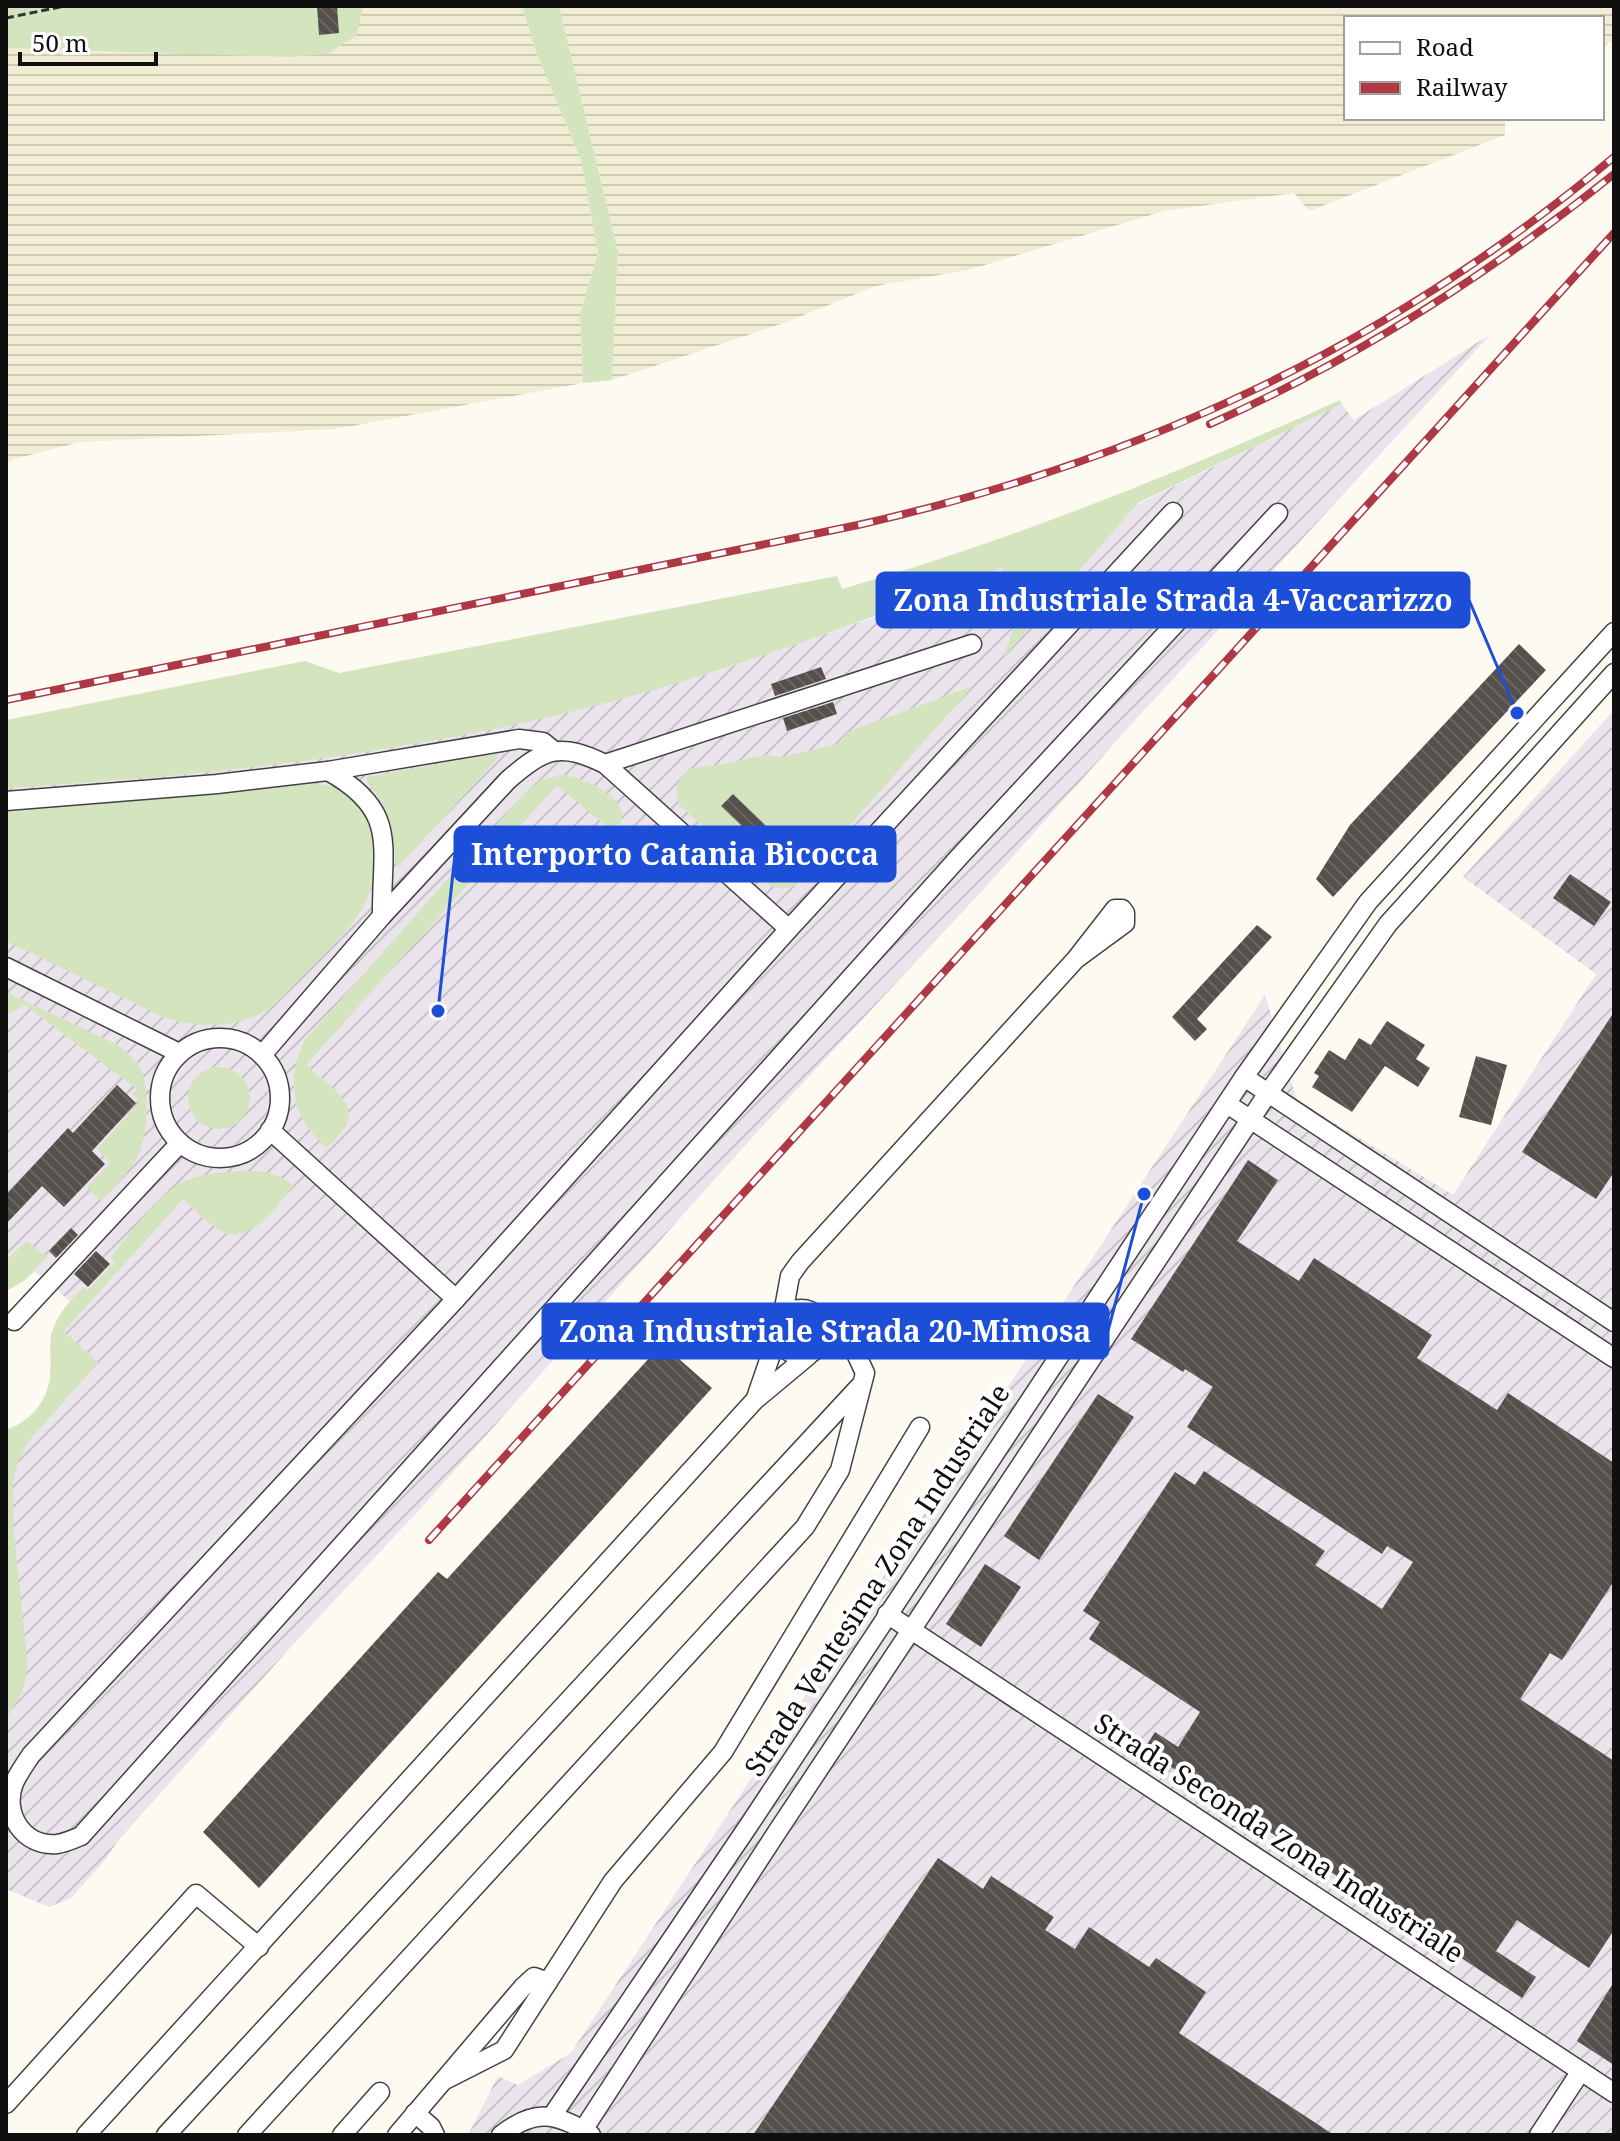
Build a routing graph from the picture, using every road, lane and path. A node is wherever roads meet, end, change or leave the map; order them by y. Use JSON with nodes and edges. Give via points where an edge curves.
{"nodes":[{"id":1,"x":65,"y":6,"type":"edge"},
{"id":2,"x":6,"y":18,"type":"edge"},
{"id":3,"x":1173,"y":512,"type":"dead end"},
{"id":4,"x":1278,"y":513,"type":"dead end"},
{"id":5,"x":1614,"y":632,"type":"edge"},
{"id":6,"x":972,"y":644,"type":"dead end"},
{"id":7,"x":1614,"y":673,"type":"edge"},
{"id":8,"x":554,"y":751,"type":"junction"},
{"id":9,"x":605,"y":764,"type":"junction"},
{"id":10,"x":328,"y":771,"type":"junction"},
{"id":11,"x":1472,"y":788,"type":"junction"},
{"id":12,"x":6,"y":801,"type":"edge"},
{"id":13,"x":1495,"y":808,"type":"junction"},
{"id":14,"x":382,"y":916,"type":"junction"},
{"id":15,"x":789,"y":929,"type":"junction"},
{"id":16,"x":1076,"y":959,"type":"dead end"},
{"id":17,"x":6,"y":967,"type":"edge"},
{"id":18,"x":179,"y":1053,"type":"junction"},
{"id":19,"x":262,"y":1055,"type":"junction"},
{"id":20,"x":1244,"y":1077,"type":"junction"},
{"id":21,"x":1268,"y":1093,"type":"junction"},
{"id":22,"x":1227,"y":1104,"type":"junction"},
{"id":23,"x":1251,"y":1120,"type":"junction"},
{"id":24,"x":270,"y":1130,"type":"junction"},
{"id":25,"x":180,"y":1143,"type":"junction"},
{"id":26,"x":1342,"y":1143,"type":"junction"},
{"id":27,"x":1325,"y":1167,"type":"junction"},
{"id":28,"x":1149,"y":1220,"type":"junction"},
{"id":29,"x":1173,"y":1236,"type":"junction"},
{"id":30,"x":1487,"y":1239,"type":"junction"},
{"id":31,"x":800,"y":1262,"type":"junction"},
{"id":32,"x":1471,"y":1264,"type":"junction"},
{"id":33,"x":456,"y":1299,"type":"junction"},
{"id":34,"x":811,"y":1311,"type":"junction"},
{"id":35,"x":14,"y":1321,"type":"dead end"},
{"id":36,"x":1614,"y":1322,"type":"edge"},
{"id":37,"x":780,"y":1327,"type":"junction"},
{"id":38,"x":825,"y":1329,"type":"junction"},
{"id":39,"x":1075,"y":1332,"type":"junction"},
{"id":40,"x":1099,"y":1349,"type":"junction"},
{"id":41,"x":809,"y":1355,"type":"junction"},
{"id":42,"x":1614,"y":1358,"type":"edge"},
{"id":43,"x":861,"y":1385,"type":"junction"},
{"id":44,"x":755,"y":1400,"type":"junction"},
{"id":45,"x":920,"y":1427,"type":"dead end"},
{"id":46,"x":887,"y":1614,"type":"junction"},
{"id":47,"x":912,"y":1631,"type":"junction"},
{"id":48,"x":259,"y":1947,"type":"junction"},
{"id":49,"x":548,"y":1982,"type":"junction"},
{"id":50,"x":1581,"y":2071,"type":"junction"},
{"id":51,"x":443,"y":2081,"type":"junction"},
{"id":52,"x":380,"y":2092,"type":"dead end"},
{"id":53,"x":1614,"y":2093,"type":"edge"},
{"id":54,"x":6,"y":2104,"type":"edge"},
{"id":55,"x":415,"y":2113,"type":"junction"},
{"id":56,"x":552,"y":2116,"type":"junction"},
{"id":57,"x":587,"y":2133,"type":"edge"},
{"id":58,"x":86,"y":2135,"type":"edge"},
{"id":59,"x":166,"y":2135,"type":"edge"},
{"id":60,"x":247,"y":2135,"type":"edge"},
{"id":61,"x":342,"y":2135,"type":"edge"},
{"id":62,"x":397,"y":2135,"type":"edge"},
{"id":63,"x":435,"y":2135,"type":"edge"},
{"id":64,"x":501,"y":2135,"type":"edge"},
{"id":65,"x":1539,"y":2135,"type":"edge"}],
"edges":[{"from":1,"to":2,"type":"path"},
{"from":3,"to":15,"type":"street"},
{"from":4,"to":33,"type":"street","via":[[960,856],[81,1836],[59,1844],[40,1843],[20,1830],[10,1812],[13,1785],[31,1755]]},
{"from":5,"to":11,"type":"street","name":"Strada Ventesima Zona Industriale"},
{"from":6,"to":9,"type":"street"},
{"from":7,"to":13,"type":"street","name":"Strada Ventesima Zona Industriale"},
{"from":8,"to":9,"type":"street","via":[[578,751]]},
{"from":8,"to":10,"type":"street","via":[[543,742],[519,739]]},
{"from":8,"to":14,"type":"street","via":[[531,760],[508,780]]},
{"from":9,"to":15,"type":"street"},
{"from":10,"to":12,"type":"street"},
{"from":10,"to":14,"type":"street","via":[[351,784],[378,816],[385,860]]},
{"from":11,"to":13,"type":"street"},
{"from":11,"to":20,"type":"street","name":"Strada Ventesima Zona Industriale","via":[[1368,902]]},
{"from":13,"to":21,"type":"street","name":"Strada Ventesima Zona Industriale","via":[[1388,924]]},
{"from":14,"to":19,"type":"street"},
{"from":15,"to":33,"type":"street"},
{"from":16,"to":31,"type":"street"},
{"from":17,"to":18,"type":"street"},
{"from":18,"to":19,"type":"street","via":[[198,1041],[221,1037],[243,1042]]},
{"from":18,"to":25,"type":"street","via":[[164,1074],[159,1098],[165,1123]]},
{"from":19,"to":24,"type":"street","via":[[279,1091]]},
{"from":20,"to":21,"type":"street"},
{"from":20,"to":22,"type":"street","name":"Strada Ventesima Zona Industriale"},
{"from":21,"to":23,"type":"street","name":"Strada Ventesima Zona Industriale"},
{"from":21,"to":26,"type":"street"},
{"from":22,"to":23,"type":"street"},
{"from":22,"to":28,"type":"street","name":"Strada Ventesima Zona Industriale"},
{"from":23,"to":27,"type":"street"},
{"from":23,"to":29,"type":"street","name":"Strada Ventesima Zona Industriale"},
{"from":24,"to":25,"type":"street","via":[[238,1155],[197,1154]]},
{"from":24,"to":33,"type":"street"},
{"from":25,"to":35,"type":"street"},
{"from":26,"to":27,"type":"street"},
{"from":26,"to":30,"type":"street"},
{"from":27,"to":32,"type":"street"},
{"from":28,"to":29,"type":"street"},
{"from":28,"to":39,"type":"street","name":"Strada Ventesima Zona Industriale"},
{"from":29,"to":40,"type":"street","name":"Strada Ventesima Zona Industriale"},
{"from":30,"to":32,"type":"street"},
{"from":30,"to":36,"type":"street"},
{"from":31,"to":34,"type":"street","via":[[799,1286]]},
{"from":31,"to":37,"type":"street","via":[[790,1276]]},
{"from":32,"to":42,"type":"street"},
{"from":34,"to":37,"type":"street","via":[[795,1310]]},
{"from":34,"to":38,"type":"street"},
{"from":37,"to":41,"type":"street","via":[[785,1349]]},
{"from":37,"to":44,"type":"street"},
{"from":38,"to":41,"type":"street","via":[[822,1345]]},
{"from":38,"to":43,"type":"street","via":[[851,1343],[865,1373]]},
{"from":39,"to":40,"type":"street"},
{"from":39,"to":46,"type":"street","name":"Strada Ventesima Zona Industriale"},
{"from":40,"to":47,"type":"street","name":"Strada Ventesima Zona Industriale"},
{"from":41,"to":44,"type":"street"},
{"from":43,"to":59,"type":"street"},
{"from":43,"to":60,"type":"street","via":[[840,1470],[805,1527]]},
{"from":44,"to":48,"type":"street"},
{"from":45,"to":49,"type":"street","via":[[723,1752],[613,1881]]},
{"from":46,"to":47,"type":"street","name":"Strada Seconda Zona Industriale"},
{"from":46,"to":56,"type":"street","name":"Strada Ventesima Zona Industriale"},
{"from":47,"to":50,"type":"street","name":"Strada Seconda Zona Industriale"},
{"from":47,"to":57,"type":"street","name":"Strada Ventesima Zona Industriale","via":[[779,1829]]},
{"from":48,"to":54,"type":"street","via":[[196,1894]]},
{"from":48,"to":58,"type":"street"},
{"from":49,"to":51,"type":"street","via":[[504,2050]]},
{"from":49,"to":51,"type":"street","via":[[534,1977],[523,1987]]},
{"from":50,"to":53,"type":"street","name":"Strada Seconda Zona Industriale"},
{"from":50,"to":65,"type":"street"},
{"from":51,"to":55,"type":"street"},
{"from":52,"to":61,"type":"street"},
{"from":55,"to":62,"type":"street"},
{"from":55,"to":63,"type":"street"},
{"from":56,"to":57,"type":"street"},
{"from":56,"to":64,"type":"street","via":[[519,2121]]}]}
